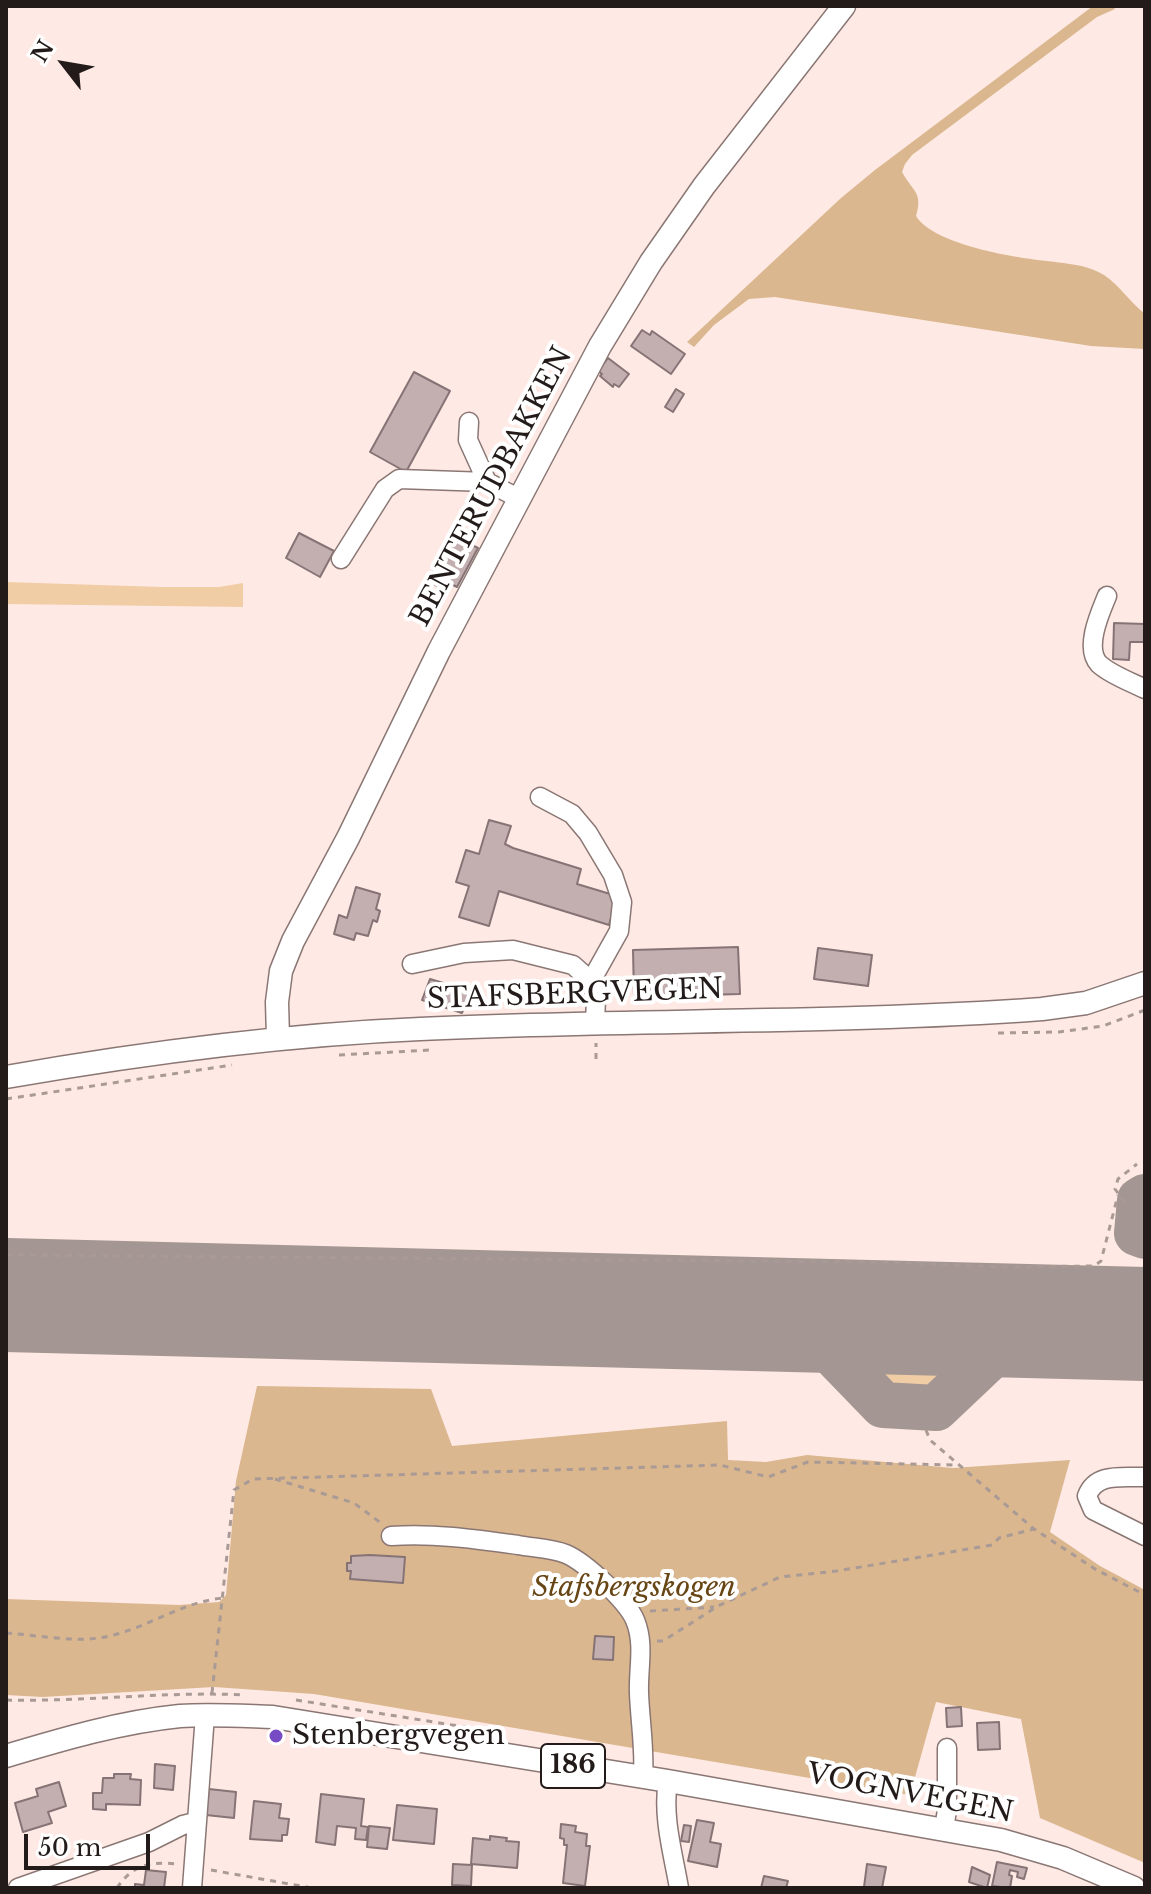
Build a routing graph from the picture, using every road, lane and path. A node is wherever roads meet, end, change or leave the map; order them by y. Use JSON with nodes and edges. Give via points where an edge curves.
{"nodes":[{"id":1,"x":844,"y":6,"type":"edge"},
{"id":2,"x":469,"y":422,"type":"dead end"},
{"id":3,"x":487,"y":482,"type":"junction"},
{"id":4,"x":520,"y":499,"type":"junction"},
{"id":5,"x":341,"y":559,"type":"dead end"},
{"id":6,"x":1107,"y":596,"type":"dead end"},
{"id":7,"x":1145,"y":689,"type":"edge"},
{"id":8,"x":540,"y":797,"type":"dead end"},
{"id":9,"x":412,"y":964,"type":"dead end"},
{"id":10,"x":591,"y":981,"type":"junction"},
{"id":11,"x":1145,"y":983,"type":"edge"},
{"id":12,"x":1145,"y":1010,"type":"edge"},
{"id":13,"x":595,"y":1025,"type":"junction"},
{"id":14,"x":995,"y":1033,"type":"dead end"},
{"id":15,"x":278,"y":1038,"type":"junction"},
{"id":16,"x":438,"y":1049,"type":"dead end"},
{"id":17,"x":327,"y":1056,"type":"dead end"},
{"id":18,"x":235,"y":1065,"type":"dead end"},
{"id":19,"x":6,"y":1077,"type":"edge"},
{"id":20,"x":6,"y":1099,"type":"edge"},
{"id":21,"x":1137,"y":1164,"type":"dead end"},
{"id":22,"x":1118,"y":1195,"type":"junction"},
{"id":23,"x":1125,"y":1203,"type":"dead end"},
{"id":24,"x":6,"y":1255,"type":"edge"},
{"id":25,"x":926,"y":1430,"type":"dead end"},
{"id":26,"x":958,"y":1465,"type":"junction"},
{"id":27,"x":1145,"y":1477,"type":"edge"},
{"id":28,"x":272,"y":1478,"type":"junction"},
{"id":29,"x":1034,"y":1529,"type":"junction"},
{"id":30,"x":391,"y":1536,"type":"joint"},
{"id":31,"x":1145,"y":1536,"type":"edge"},
{"id":32,"x":1145,"y":1595,"type":"edge"},
{"id":33,"x":223,"y":1598,"type":"junction"},
{"id":34,"x":718,"y":1606,"type":"junction"},
{"id":35,"x":629,"y":1609,"type":"junction"},
{"id":36,"x":6,"y":1633,"type":"edge"},
{"id":37,"x":641,"y":1642,"type":"junction"},
{"id":38,"x":212,"y":1693,"type":"dead end"},
{"id":39,"x":205,"y":1715,"type":"junction"},
{"id":40,"x":947,"y":1748,"type":"dead end"},
{"id":41,"x":6,"y":1756,"type":"edge"},
{"id":42,"x":643,"y":1777,"type":"junction"},
{"id":43,"x":668,"y":1781,"type":"junction"},
{"id":44,"x":195,"y":1822,"type":"junction"},
{"id":45,"x":944,"y":1829,"type":"junction"},
{"id":46,"x":194,"y":1867,"type":"junction"},
{"id":47,"x":18,"y":1888,"type":"edge"},
{"id":48,"x":117,"y":1888,"type":"edge"},
{"id":49,"x":192,"y":1888,"type":"edge"},
{"id":50,"x":312,"y":1888,"type":"edge"},
{"id":51,"x":679,"y":1888,"type":"edge"},
{"id":52,"x":1134,"y":1888,"type":"edge"}],
"edges":[{"from":1,"to":4,"type":"main road","name":"BENTERUDBAKKEN","via":[[651,262]]},
{"from":2,"to":3,"type":"street","via":[[468,440]]},
{"from":3,"to":4,"type":"street"},
{"from":3,"to":5,"type":"street","via":[[399,479],[385,489]]},
{"from":4,"to":15,"type":"main road","name":"BENTERUDBAKKEN","via":[[293,941],[281,971]]},
{"from":6,"to":7,"type":"street","via":[[1094,655]]},
{"from":8,"to":10,"type":"street","via":[[572,814],[588,833],[622,902],[619,931]]},
{"from":9,"to":10,"type":"street","via":[[513,950],[573,965]]},
{"from":10,"to":13,"type":"street"},
{"from":11,"to":13,"type":"main road","name":"STAFSBERGVEGEN","via":[[1086,1003],[1029,1010]]},
{"from":12,"to":14,"type":"path","via":[[1103,1026]]},
{"from":13,"to":15,"type":"main road","name":"STAFSBERGVEGEN"},
{"from":15,"to":19,"type":"main road","name":"STAFSBERGVEGEN"},
{"from":16,"to":17,"type":"path"},
{"from":18,"to":20,"type":"path"},
{"from":21,"to":22,"type":"path","via":[[1118,1179]]},
{"from":22,"to":23,"type":"path"},
{"from":22,"to":24,"type":"path","via":[[1101,1261],[1094,1266]]},
{"from":25,"to":26,"type":"path"},
{"from":26,"to":28,"type":"path","via":[[808,1462],[768,1477],[720,1465]]},
{"from":26,"to":29,"type":"path"},
{"from":27,"to":31,"type":"street","via":[[1101,1479],[1087,1496],[1093,1510]]},
{"from":28,"to":30,"type":"path","via":[[354,1503],[378,1519]]},
{"from":28,"to":33,"type":"path","via":[[253,1479],[234,1490]]},
{"from":29,"to":32,"type":"path"},
{"from":29,"to":34,"type":"path","via":[[999,1538],[992,1545],[780,1577]]},
{"from":30,"to":35,"type":"street","via":[[470,1538],[553,1550],[577,1561]]},
{"from":33,"to":36,"type":"path","via":[[187,1605],[104,1637]]},
{"from":33,"to":38,"type":"path"},
{"from":34,"to":35,"type":"path"},
{"from":34,"to":37,"type":"path","via":[[663,1641]]},
{"from":35,"to":37,"type":"street"},
{"from":37,"to":42,"type":"street"},
{"from":39,"to":41,"type":"main road","name":"VOGNVEGEN","number":"186","via":[[123,1724]]},
{"from":39,"to":42,"type":"main road","name":"VOGNVEGEN","number":"186","via":[[314,1722]]},
{"from":39,"to":44,"type":"street"},
{"from":40,"to":45,"type":"street"},
{"from":42,"to":43,"type":"main road","name":"VOGNVEGEN","number":"186"},
{"from":43,"to":45,"type":"main road","name":"VOGNVEGEN","number":"186"},
{"from":43,"to":51,"type":"street","via":[[665,1799]]},
{"from":44,"to":46,"type":"street"},
{"from":44,"to":47,"type":"street"},
{"from":45,"to":52,"type":"main road","name":"VOGNVEGEN","number":"186","via":[[1063,1858]]},
{"from":46,"to":48,"type":"path","via":[[156,1862],[136,1869]]},
{"from":46,"to":49,"type":"street"},
{"from":46,"to":50,"type":"path"}]}
